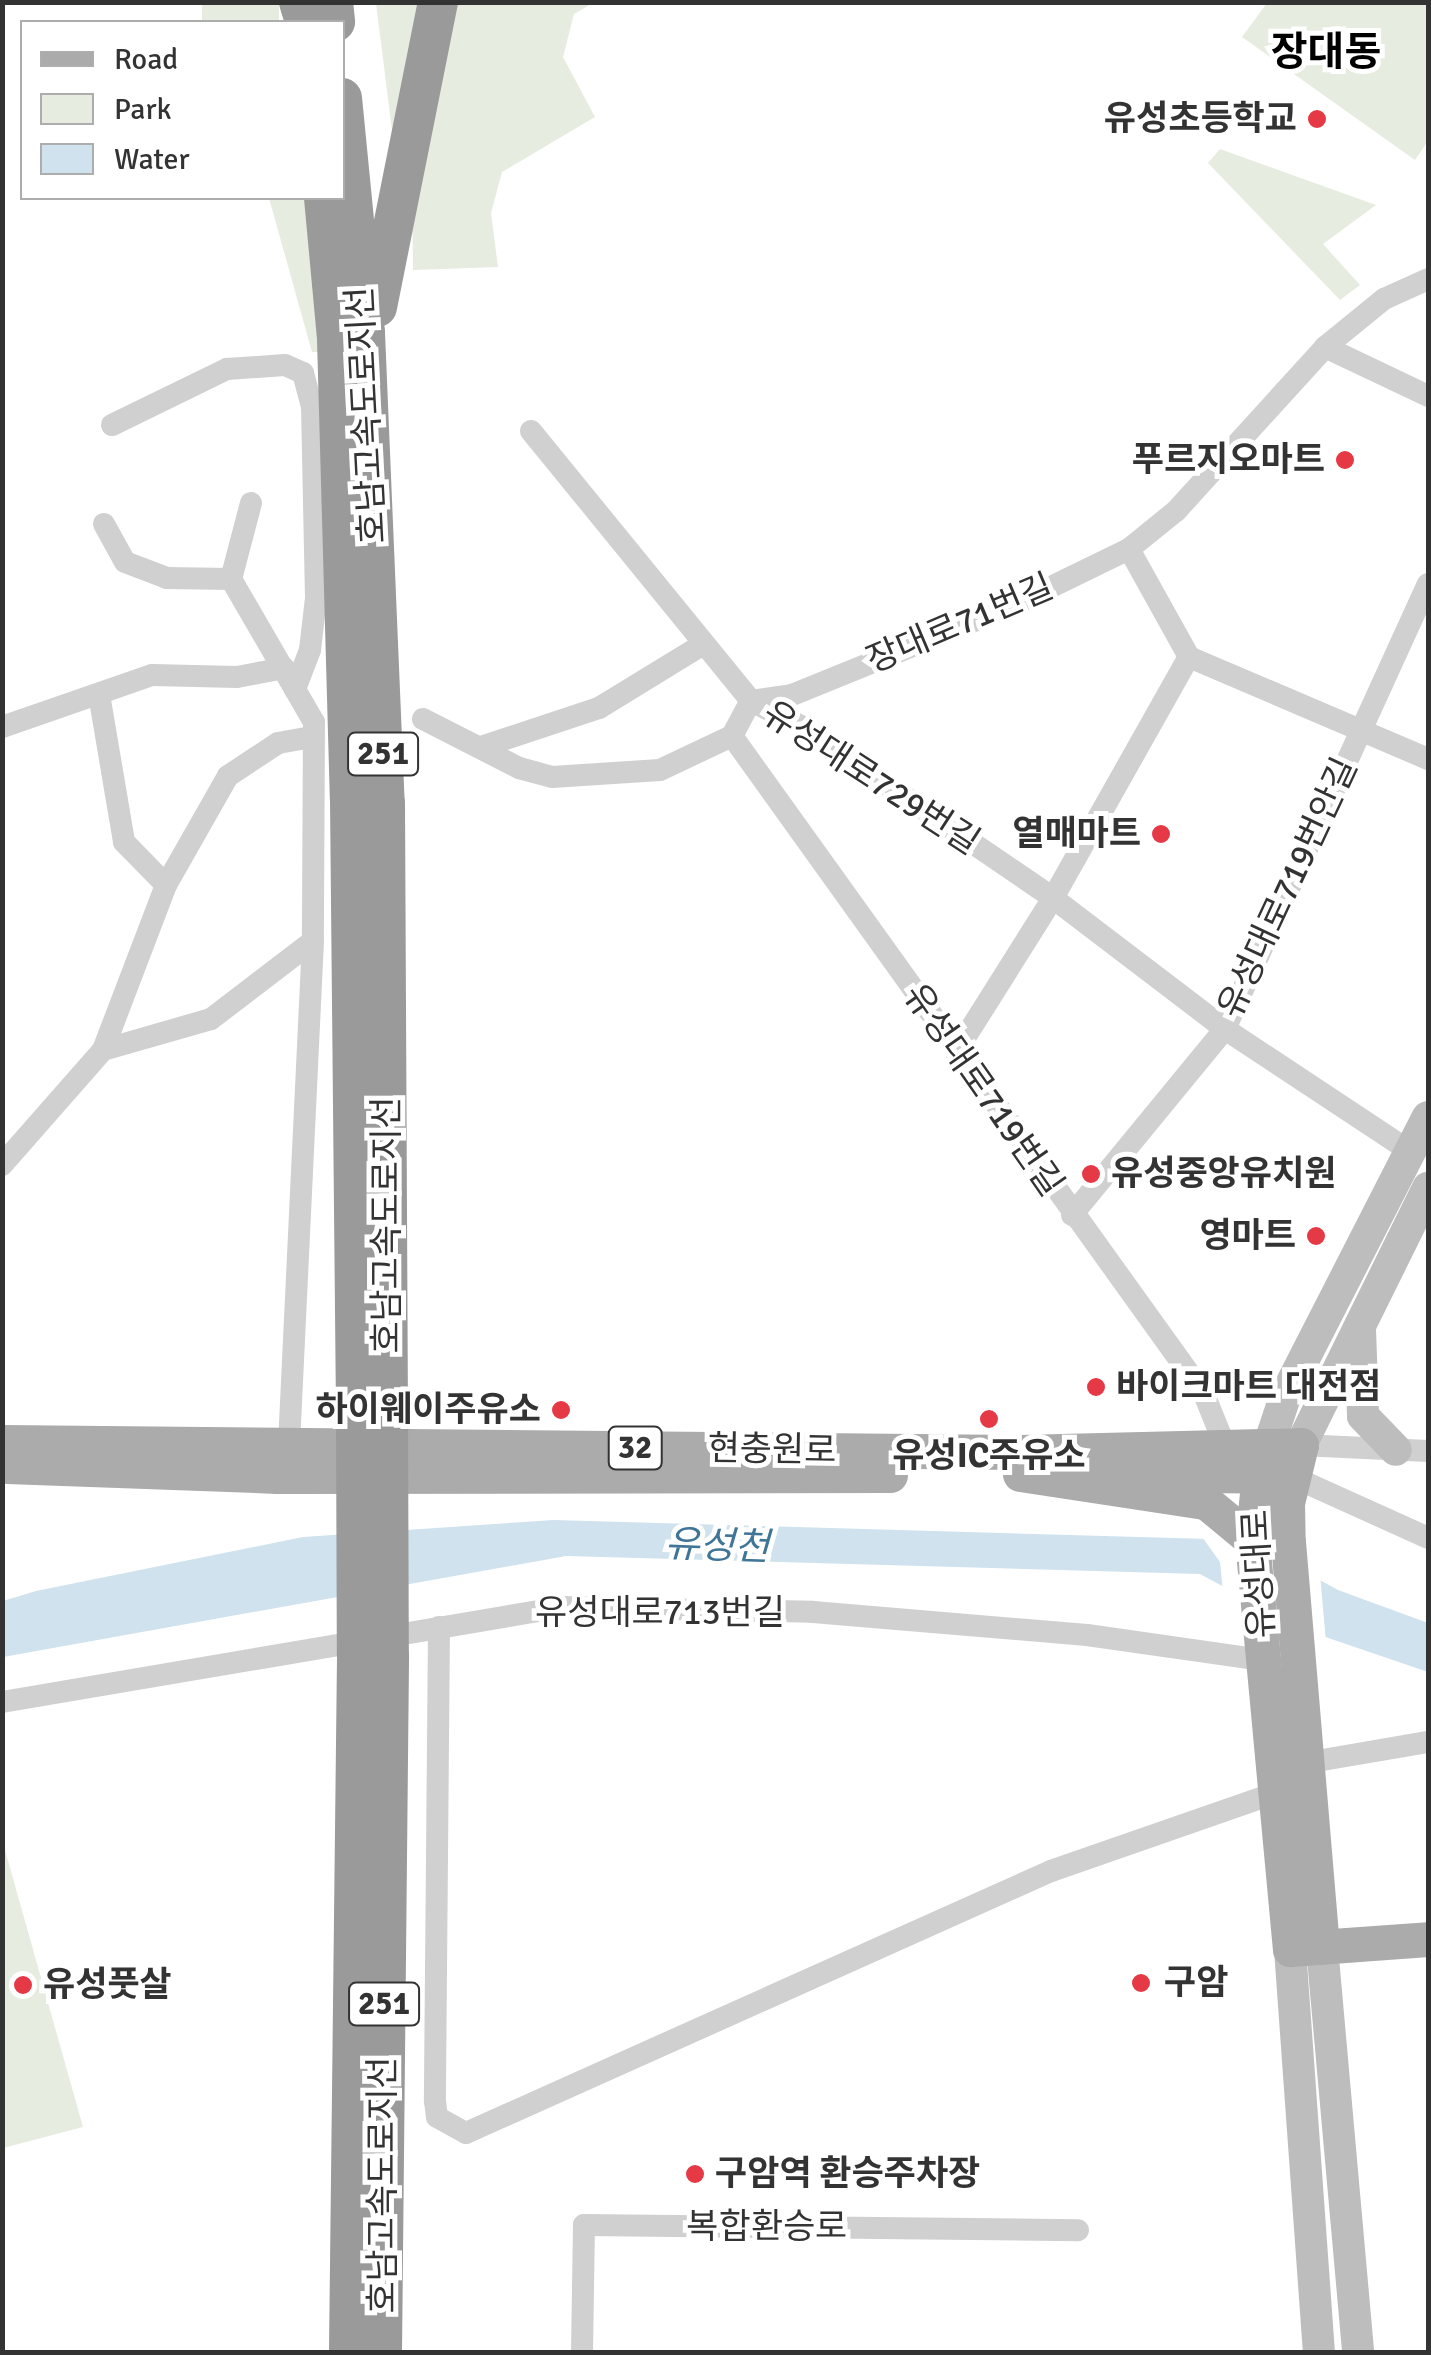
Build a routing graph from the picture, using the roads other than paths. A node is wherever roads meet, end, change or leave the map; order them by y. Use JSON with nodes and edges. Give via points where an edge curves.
{"nodes":[{"id":1,"x":438,"y":2,"type":"edge"},
{"id":2,"x":345,"y":130,"type":"edge"},
{"id":3,"x":324,"y":200,"type":"edge"},
{"id":4,"x":1428,"y":278,"type":"edge"},
{"id":5,"x":1324,"y":347,"type":"junction"},
{"id":6,"x":367,"y":365,"type":"junction"},
{"id":7,"x":1428,"y":396,"type":"edge"},
{"id":8,"x":112,"y":425,"type":"dead end"},
{"id":9,"x":531,"y":430,"type":"dead end"},
{"id":10,"x":251,"y":502,"type":"dead end"},
{"id":11,"x":104,"y":524,"type":"dead end"},
{"id":12,"x":1128,"y":549,"type":"junction"},
{"id":13,"x":231,"y":579,"type":"junction"},
{"id":14,"x":1428,"y":584,"type":"edge"},
{"id":15,"x":700,"y":646,"type":"junction"},
{"id":16,"x":1188,"y":657,"type":"junction"},
{"id":17,"x":290,"y":678,"type":"junction"},
{"id":18,"x":99,"y":694,"type":"junction"},
{"id":19,"x":751,"y":701,"type":"junction"},
{"id":20,"x":424,"y":719,"type":"dead end"},
{"id":21,"x":2,"y":727,"type":"edge"},
{"id":22,"x":318,"y":727,"type":"junction"},
{"id":23,"x":1361,"y":730,"type":"junction"},
{"id":24,"x":732,"y":736,"type":"junction"},
{"id":25,"x":480,"y":747,"type":"junction"},
{"id":26,"x":1428,"y":760,"type":"edge"},
{"id":27,"x":166,"y":885,"type":"junction"},
{"id":28,"x":1053,"y":898,"type":"junction"},
{"id":29,"x":312,"y":941,"type":"junction"},
{"id":30,"x":1225,"y":1029,"type":"junction"},
{"id":31,"x":102,"y":1050,"type":"junction"},
{"id":32,"x":956,"y":1052,"type":"junction"},
{"id":33,"x":1428,"y":1117,"type":"edge"},
{"id":34,"x":1412,"y":1153,"type":"junction"},
{"id":35,"x":2,"y":1164,"type":"edge"},
{"id":36,"x":1428,"y":1188,"type":"edge"},
{"id":37,"x":1072,"y":1216,"type":"junction"},
{"id":38,"x":1360,"y":1328,"type":"junction"},
{"id":39,"x":372,"y":1412,"type":"junction"},
{"id":40,"x":2,"y":1442,"type":"edge"},
{"id":41,"x":288,"y":1444,"type":"junction"},
{"id":42,"x":1225,"y":1446,"type":"junction"},
{"id":43,"x":1396,"y":1450,"type":"junction"},
{"id":44,"x":1428,"y":1451,"type":"edge"},
{"id":45,"x":1279,"y":1460,"type":"junction"},
{"id":46,"x":2,"y":1466,"type":"edge"},
{"id":47,"x":1020,"y":1474,"type":"junction"},
{"id":48,"x":1428,"y":1538,"type":"edge"},
{"id":49,"x":1252,"y":1540,"type":"junction"},
{"id":50,"x":439,"y":1627,"type":"junction"},
{"id":51,"x":373,"y":1656,"type":"junction"},
{"id":52,"x":1274,"y":1656,"type":"junction"},
{"id":53,"x":2,"y":1702,"type":"edge"},
{"id":54,"x":1428,"y":1742,"type":"edge"},
{"id":55,"x":1304,"y":1763,"type":"junction"},
{"id":56,"x":1275,"y":1794,"type":"junction"},
{"id":57,"x":1428,"y":1939,"type":"edge"},
{"id":58,"x":1306,"y":1948,"type":"junction"},
{"id":59,"x":1078,"y":2230,"type":"dead end"},
{"id":60,"x":349,"y":2352,"type":"edge"},
{"id":61,"x":382,"y":2352,"type":"edge"},
{"id":62,"x":582,"y":2352,"type":"edge"},
{"id":63,"x":1319,"y":2352,"type":"edge"},
{"id":64,"x":1358,"y":2352,"type":"edge"}],
"edges":[{"from":1,"to":6,"type":"highway"},
{"from":2,"to":6,"type":"highway","name":"호남고속도로지선","number":"251"},
{"from":3,"to":39,"type":"highway","name":"호남고속도로지선","number":"251","via":[[337,340]]},
{"from":4,"to":5,"type":"street","name":"장대로71번길","via":[[1384,299]]},
{"from":5,"to":7,"type":"street"},
{"from":5,"to":12,"type":"street","name":"장대로71번길","via":[[1188,498]]},
{"from":6,"to":39,"type":"highway","name":"호남고속도로지선","number":"251","via":[[385,803]]},
{"from":8,"to":17,"type":"street","via":[[228,369],[286,365],[302,373],[312,408],[316,598],[310,650]]},
{"from":9,"to":15,"type":"street","name":"유성대로729번길"},
{"from":10,"to":13,"type":"street"},
{"from":11,"to":13,"type":"street","via":[[126,562],[167,578]]},
{"from":12,"to":16,"type":"street"},
{"from":12,"to":19,"type":"street","name":"장대로71번길","via":[[1016,604],[825,681]]},
{"from":13,"to":17,"type":"street"},
{"from":14,"to":23,"type":"street","name":"유성대로719번안길"},
{"from":15,"to":19,"type":"street","name":"유성대로729번길"},
{"from":15,"to":25,"type":"street","via":[[599,708]]},
{"from":16,"to":23,"type":"street"},
{"from":16,"to":28,"type":"street"},
{"from":17,"to":18,"type":"street","via":[[152,675]]},
{"from":17,"to":22,"type":"street"},
{"from":18,"to":21,"type":"street"},
{"from":18,"to":27,"type":"street","via":[[124,842]]},
{"from":19,"to":24,"type":"street"},
{"from":19,"to":28,"type":"street","name":"유성대로729번길","via":[[800,726]]},
{"from":20,"to":25,"type":"street"},
{"from":22,"to":27,"type":"street","via":[[278,743],[228,776]]},
{"from":22,"to":29,"type":"street"},
{"from":23,"to":26,"type":"street"},
{"from":23,"to":30,"type":"street","name":"유성대로719번안길"},
{"from":24,"to":25,"type":"street","via":[[660,770],[598,778],[518,768]]},
{"from":24,"to":32,"type":"street","name":"유성대로719번길"},
{"from":27,"to":31,"type":"street"},
{"from":28,"to":30,"type":"street","name":"유성대로729번길"},
{"from":28,"to":32,"type":"street"},
{"from":29,"to":31,"type":"street","via":[[210,1020]]},
{"from":29,"to":41,"type":"street"},
{"from":30,"to":34,"type":"street","name":"유성대로729번길"},
{"from":30,"to":37,"type":"street","name":"유성대로719번안길"},
{"from":31,"to":35,"type":"street"},
{"from":32,"to":37,"type":"street","name":"유성대로719번길"},
{"from":33,"to":34,"type":"street","name":"유성대로"},
{"from":34,"to":45,"type":"street","name":"유성대로","via":[[1286,1394]]},
{"from":36,"to":38,"type":"street","name":"유성대로"},
{"from":37,"to":42,"type":"street","name":"유성대로719번길","via":[[1204,1394]]},
{"from":38,"to":43,"type":"street","via":[[1363,1416]]},
{"from":38,"to":45,"type":"street","name":"유성대로"},
{"from":39,"to":51,"type":"highway","name":"호남고속도로지선","number":"251","bridge":true},
{"from":40,"to":41,"type":"main road","name":"현충원로","number":"32"},
{"from":41,"to":42,"type":"main road","name":"현충원로","number":"32","via":[[1002,1452]]},
{"from":42,"to":45,"type":"main road","name":"현충원로","number":"32"},
{"from":43,"to":44,"type":"street"},
{"from":43,"to":45,"type":"street"},
{"from":45,"to":47,"type":"main road"},
{"from":45,"to":48,"type":"street"},
{"from":45,"to":49,"type":"main road","name":"유성대로"},
{"from":45,"to":52,"type":"main road","name":"유성대로","via":[[1288,1542]]},
{"from":46,"to":47,"type":"main road","name":"현충원로","number":"32","via":[[277,1476]]},
{"from":47,"to":49,"type":"main road","via":[[1194,1499],[1229,1515]]},
{"from":49,"to":52,"type":"main road","name":"유성대로"},
{"from":50,"to":52,"type":"street","name":"유성대로713번길","via":[[562,1607],[813,1612]]},
{"from":50,"to":53,"type":"street","name":"유성대로713번길"},
{"from":50,"to":56,"type":"street","via":[[435,2101],[437,2117],[466,2133],[830,1976],[1051,1871]]},
{"from":51,"to":60,"type":"highway","name":"호남고속도로지선","number":"251"},
{"from":51,"to":61,"type":"highway","name":"호남고속도로지선","number":"251"},
{"from":52,"to":55,"type":"main road"},
{"from":52,"to":56,"type":"main road","name":"유성대로"},
{"from":54,"to":55,"type":"street"},
{"from":55,"to":58,"type":"main road"},
{"from":56,"to":58,"type":"main road","name":"유성대로"},
{"from":57,"to":58,"type":"main road"},
{"from":58,"to":63,"type":"street","name":"유성대로"},
{"from":58,"to":64,"type":"street","name":"유성대로"},
{"from":59,"to":62,"type":"street","name":"복합환승로","via":[[584,2225]]}]}
